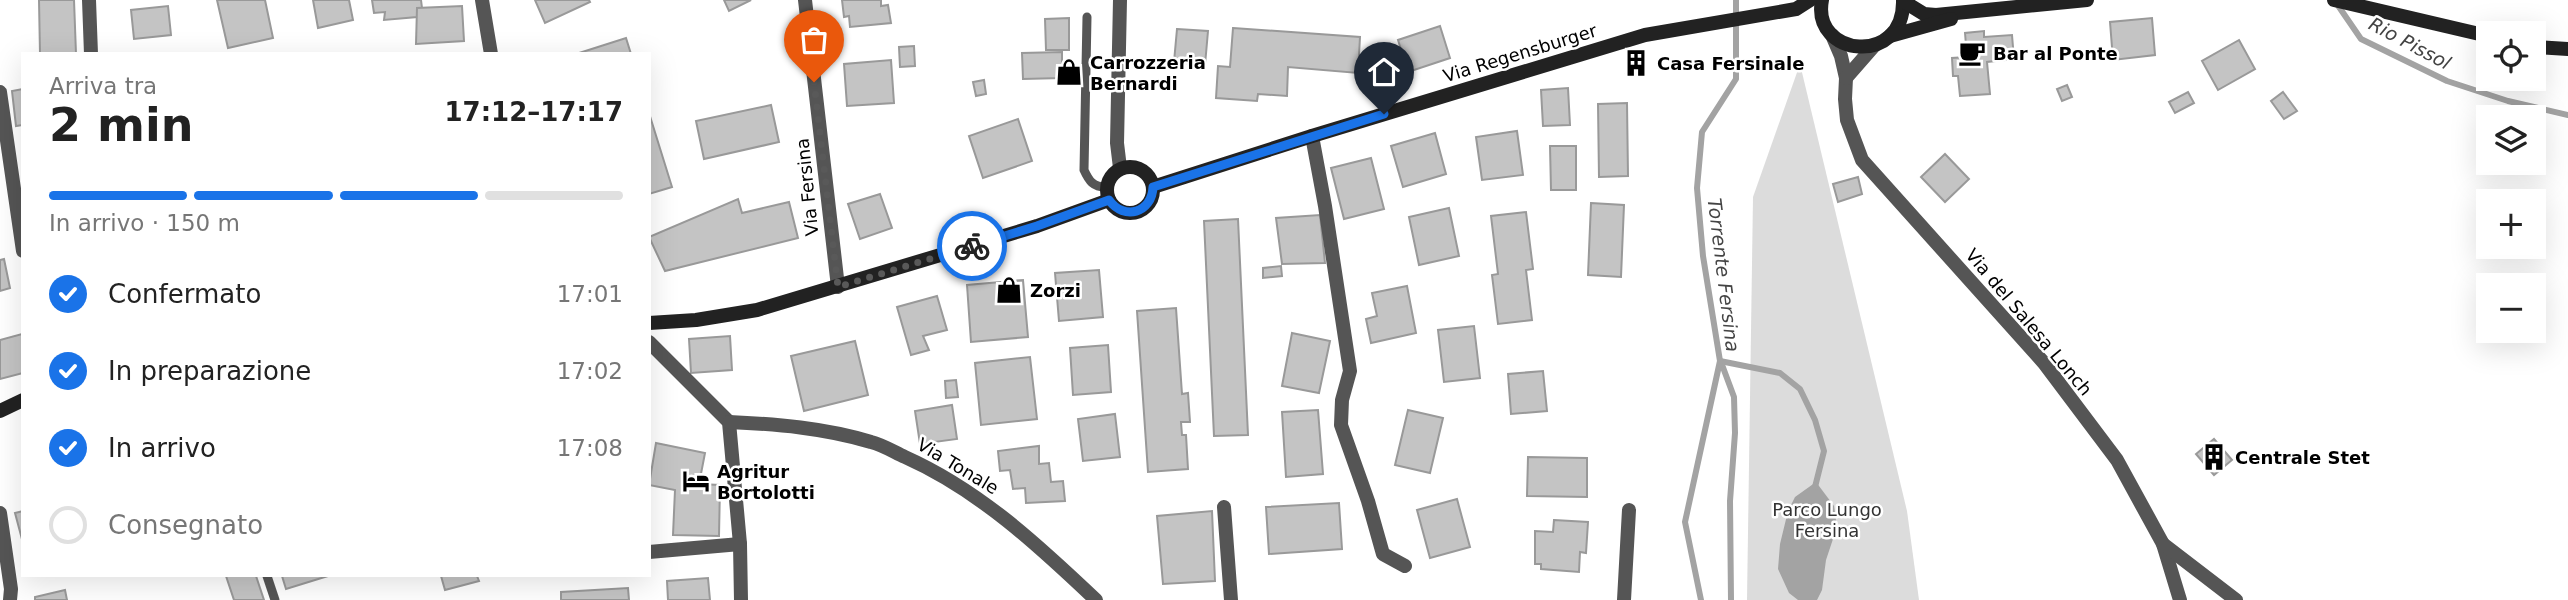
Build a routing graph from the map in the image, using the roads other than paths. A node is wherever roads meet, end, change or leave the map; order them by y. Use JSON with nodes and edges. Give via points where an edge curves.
{"nodes":[{"id":1,"x":89,"y":0,"type":"edge"},
{"id":2,"x":482,"y":0,"type":"edge"},
{"id":3,"x":805,"y":0,"type":"edge"},
{"id":4,"x":1120,"y":0,"type":"edge"},
{"id":5,"x":1810,"y":0,"type":"edge"},
{"id":6,"x":1822,"y":0,"type":"edge"},
{"id":7,"x":2087,"y":0,"type":"edge"},
{"id":8,"x":1903,"y":1,"type":"edge"},
{"id":9,"x":2341,"y":1,"type":"edge"},
{"id":10,"x":1796,"y":9,"type":"junction"},
{"id":11,"x":1972,"y":12,"type":"junction"},
{"id":12,"x":1087,"y":17,"type":"dead end"},
{"id":13,"x":1828,"y":30,"type":"junction"},
{"id":14,"x":2476,"y":33,"type":"edge"},
{"id":15,"x":1890,"y":36,"type":"junction"},
{"id":16,"x":1874,"y":46,"type":"junction"},
{"id":17,"x":2546,"y":48,"type":"edge"},
{"id":18,"x":2568,"y":49,"type":"edge"},
{"id":19,"x":91,"y":52,"type":"edge"},
{"id":20,"x":491,"y":52,"type":"edge"},
{"id":21,"x":1846,"y":78,"type":"junction"},
{"id":22,"x":0,"y":92,"type":"edge"},
{"id":23,"x":1312,"y":136,"type":"junction"},
{"id":24,"x":1121,"y":168,"type":"junction"},
{"id":25,"x":1153,"y":187,"type":"junction"},
{"id":26,"x":1108,"y":194,"type":"junction"},
{"id":27,"x":21,"y":236,"type":"edge"},
{"id":28,"x":838,"y":287,"type":"junction"},
{"id":29,"x":651,"y":323,"type":"edge"},
{"id":30,"x":651,"y":344,"type":"edge"},
{"id":31,"x":21,"y":401,"type":"edge"},
{"id":32,"x":0,"y":411,"type":"edge"},
{"id":33,"x":729,"y":422,"type":"junction"},
{"id":34,"x":1224,"y":507,"type":"dead end"},
{"id":35,"x":1629,"y":510,"type":"dead end"},
{"id":36,"x":0,"y":513,"type":"edge"},
{"id":37,"x":740,"y":544,"type":"junction"},
{"id":38,"x":2163,"y":544,"type":"junction"},
{"id":39,"x":651,"y":552,"type":"edge"},
{"id":40,"x":1405,"y":566,"type":"dead end"},
{"id":41,"x":267,"y":577,"type":"edge"},
{"id":42,"x":10,"y":600,"type":"edge"},
{"id":43,"x":275,"y":600,"type":"edge"},
{"id":44,"x":741,"y":600,"type":"edge"},
{"id":45,"x":1096,"y":600,"type":"edge"},
{"id":46,"x":1231,"y":600,"type":"edge"},
{"id":47,"x":1624,"y":600,"type":"edge"},
{"id":48,"x":2180,"y":600,"type":"edge"},
{"id":49,"x":2236,"y":600,"type":"edge"}],
"edges":[{"from":1,"to":19,"type":"street"},
{"from":2,"to":20,"type":"street"},
{"from":3,"to":28,"type":"street","name":"Via Fersina"},
{"from":4,"to":24,"type":"street","via":[[1117,143]]},
{"from":5,"to":10,"type":"main road"},
{"from":6,"to":13,"type":"main road"},
{"from":7,"to":11,"type":"main road"},
{"from":8,"to":11,"type":"main road","via":[[1924,14]]},
{"from":8,"to":15,"type":"main road","via":[[1898,26]]},
{"from":9,"to":14,"type":"main road"},
{"from":10,"to":13,"type":"main road"},
{"from":10,"to":23,"type":"main road","name":"Via Regensburger","via":[[1658,32]]},
{"from":11,"to":15,"type":"main road"},
{"from":12,"to":26,"type":"lane","via":[[1084,170],[1089,181]]},
{"from":13,"to":16,"type":"main road","via":[[1851,46]]},
{"from":13,"to":21,"type":"street","name":"Via del Salesa Lonch"},
{"from":15,"to":16,"type":"main road"},
{"from":16,"to":21,"type":"street"},
{"from":17,"to":18,"type":"main road"},
{"from":21,"to":38,"type":"street","name":"Via del Salesa Lonch","via":[[1847,120],[1862,160],[2045,363],[2117,460]]},
{"from":22,"to":27,"type":"street"},
{"from":23,"to":25,"type":"main road","name":"Via Regensburger"},
{"from":23,"to":40,"type":"street","via":[[1350,371],[1341,425],[1383,554]]},
{"from":24,"to":25,"type":"main road","via":[[1140,169]]},
{"from":24,"to":26,"type":"main road","via":[[1111,176]]},
{"from":25,"to":26,"type":"main road","via":[[1150,202],[1139,211],[1125,212],[1113,206]]},
{"from":26,"to":28,"type":"main road","via":[[1037,226]]},
{"from":28,"to":29,"type":"main road","via":[[757,310]]},
{"from":30,"to":33,"type":"street"},
{"from":31,"to":32,"type":"main road"},
{"from":33,"to":37,"type":"street"},
{"from":33,"to":45,"type":"street","name":"Via Tonale","via":[[804,428],[872,442],[933,469],[1025,534]]},
{"from":34,"to":46,"type":"street"},
{"from":35,"to":47,"type":"street"},
{"from":36,"to":42,"type":"street"},
{"from":37,"to":39,"type":"street"},
{"from":37,"to":44,"type":"street"},
{"from":38,"to":48,"type":"street","name":"Via del Salesa Lonch"},
{"from":38,"to":49,"type":"street"},
{"from":41,"to":43,"type":"lane"}]}
